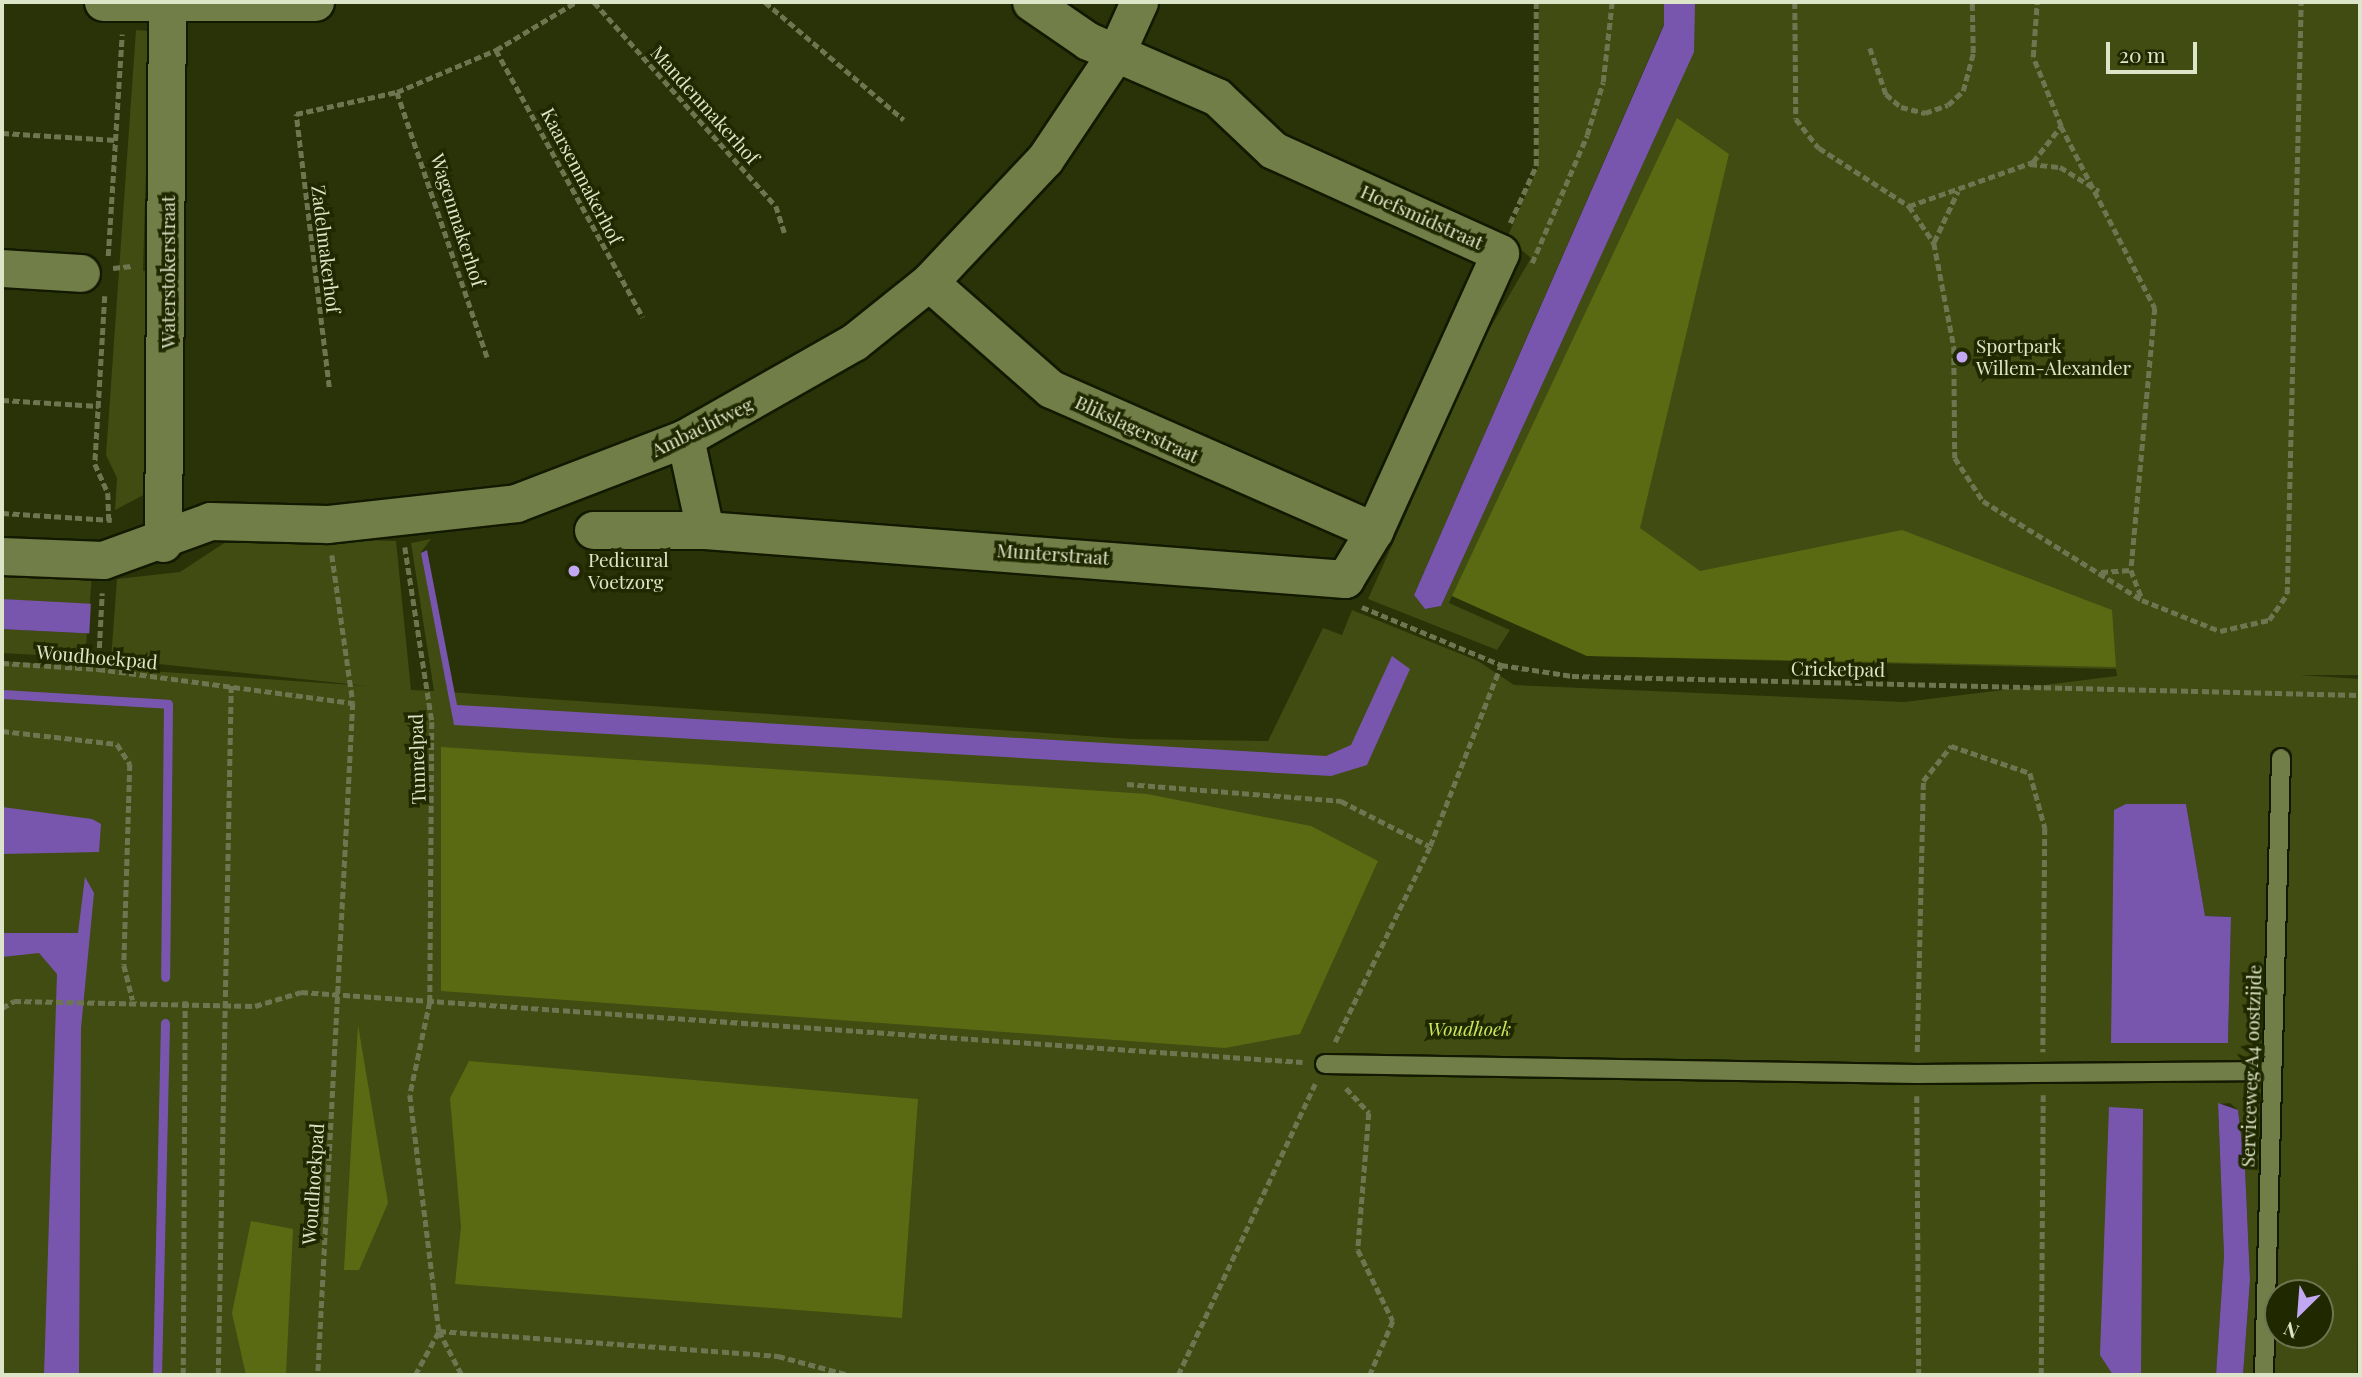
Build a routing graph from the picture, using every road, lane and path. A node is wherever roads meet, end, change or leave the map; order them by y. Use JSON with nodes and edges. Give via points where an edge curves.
{"nodes":[{"id":1,"x":103,"y":2,"type":"edge"},
{"id":2,"x":167,"y":2,"type":"edge"},
{"id":3,"x":315,"y":2,"type":"edge"},
{"id":4,"x":576,"y":2,"type":"edge"},
{"id":5,"x":594,"y":2,"type":"edge"},
{"id":6,"x":765,"y":2,"type":"edge"},
{"id":7,"x":1031,"y":2,"type":"edge"},
{"id":8,"x":1139,"y":2,"type":"edge"},
{"id":9,"x":1536,"y":2,"type":"edge"},
{"id":10,"x":1594,"y":2,"type":"edge"},
{"id":11,"x":1612,"y":2,"type":"edge"},
{"id":12,"x":1795,"y":2,"type":"edge"},
{"id":13,"x":1972,"y":2,"type":"edge"},
{"id":14,"x":2037,"y":2,"type":"edge"},
{"id":15,"x":2301,"y":2,"type":"edge"},
{"id":16,"x":1870,"y":48,"type":"dead end"},
{"id":17,"x":496,"y":50,"type":"junction"},
{"id":18,"x":1116,"y":53,"type":"junction"},
{"id":19,"x":397,"y":92,"type":"junction"},
{"id":20,"x":904,"y":120,"type":"dead end"},
{"id":21,"x":2061,"y":126,"type":"junction"},
{"id":22,"x":2,"y":133,"type":"edge"},
{"id":23,"x":116,"y":139,"type":"dead end"},
{"id":24,"x":2028,"y":164,"type":"junction"},
{"id":25,"x":1958,"y":191,"type":"junction"},
{"id":26,"x":2099,"y":191,"type":"junction"},
{"id":27,"x":1909,"y":205,"type":"junction"},
{"id":28,"x":785,"y":233,"type":"dead end"},
{"id":29,"x":1934,"y":243,"type":"junction"},
{"id":30,"x":1500,"y":253,"type":"junction"},
{"id":31,"x":2,"y":268,"type":"edge"},
{"id":32,"x":81,"y":273,"type":"dead end"},
{"id":33,"x":929,"y":282,"type":"junction"},
{"id":34,"x":643,"y":317,"type":"dead end"},
{"id":35,"x":488,"y":360,"type":"dead end"},
{"id":36,"x":330,"y":387,"type":"dead end"},
{"id":37,"x":2,"y":400,"type":"edge"},
{"id":38,"x":99,"y":406,"type":"dead end"},
{"id":39,"x":685,"y":438,"type":"junction"},
{"id":40,"x":166,"y":503,"type":"junction"},
{"id":41,"x":2,"y":513,"type":"edge"},
{"id":42,"x":400,"y":518,"type":"junction"},
{"id":43,"x":327,"y":524,"type":"junction"},
{"id":44,"x":593,"y":530,"type":"dead end"},
{"id":45,"x":705,"y":530,"type":"junction"},
{"id":46,"x":1374,"y":531,"type":"junction"},
{"id":47,"x":163,"y":542,"type":"junction"},
{"id":48,"x":2,"y":556,"type":"edge"},
{"id":49,"x":103,"y":560,"type":"junction"},
{"id":50,"x":2132,"y":570,"type":"junction"},
{"id":51,"x":2099,"y":572,"type":"junction"},
{"id":52,"x":1343,"y":590,"type":"junction"},
{"id":53,"x":2142,"y":600,"type":"junction"},
{"id":54,"x":2,"y":663,"type":"edge"},
{"id":55,"x":1501,"y":665,"type":"junction"},
{"id":56,"x":98,"y":669,"type":"junction"},
{"id":57,"x":231,"y":685,"type":"junction"},
{"id":58,"x":2360,"y":695,"type":"edge"},
{"id":59,"x":353,"y":703,"type":"junction"},
{"id":60,"x":2,"y":731,"type":"edge"},
{"id":61,"x":1951,"y":746,"type":"dead end"},
{"id":62,"x":2281,"y":758,"type":"dead end"},
{"id":63,"x":1127,"y":784,"type":"dead end"},
{"id":64,"x":1430,"y":846,"type":"junction"},
{"id":65,"x":340,"y":994,"type":"junction"},
{"id":66,"x":133,"y":1000,"type":"junction"},
{"id":67,"x":185,"y":1001,"type":"junction"},
{"id":68,"x":228,"y":1002,"type":"junction"},
{"id":69,"x":430,"y":1002,"type":"junction"},
{"id":70,"x":2,"y":1008,"type":"edge"},
{"id":71,"x":1325,"y":1064,"type":"junction"},
{"id":72,"x":2272,"y":1071,"type":"junction"},
{"id":73,"x":2043,"y":1072,"type":"junction"},
{"id":74,"x":439,"y":1331,"type":"junction"},
{"id":75,"x":183,"y":1375,"type":"edge"},
{"id":76,"x":218,"y":1375,"type":"edge"},
{"id":77,"x":318,"y":1375,"type":"edge"},
{"id":78,"x":415,"y":1375,"type":"edge"},
{"id":79,"x":462,"y":1375,"type":"edge"},
{"id":80,"x":849,"y":1375,"type":"edge"},
{"id":81,"x":1178,"y":1375,"type":"edge"},
{"id":82,"x":1370,"y":1375,"type":"edge"},
{"id":83,"x":2040,"y":1375,"type":"edge"},
{"id":84,"x":2264,"y":1375,"type":"edge"}],
"edges":[{"from":1,"to":2,"type":"street"},
{"from":2,"to":3,"type":"street"},
{"from":2,"to":40,"type":"street","name":"Waterstokerstraat"},
{"from":4,"to":17,"type":"path"},
{"from":5,"to":28,"type":"path","name":"Mandenmakerhof","via":[[776,206]]},
{"from":6,"to":20,"type":"path"},
{"from":7,"to":18,"type":"street","name":"Hoefsmidstraat"},
{"from":8,"to":18,"type":"street","name":"Ambachtweg"},
{"from":9,"to":30,"type":"path","via":[[1536,166]]},
{"from":10,"to":11,"type":"path"},
{"from":11,"to":30,"type":"path","via":[[1599,96],[1548,236],[1530,266]]},
{"from":12,"to":27,"type":"path","via":[[1796,119],[1819,148]]},
{"from":13,"to":16,"type":"path","via":[[1973,53],[1963,90],[1948,105],[1925,113],[1901,107],[1886,93]]},
{"from":14,"to":21,"type":"path","via":[[2033,58]]},
{"from":15,"to":53,"type":"path","via":[[2287,594],[2269,620],[2220,631]]},
{"from":17,"to":19,"type":"path"},
{"from":17,"to":34,"type":"path","name":"Kaarsenmakerhof"},
{"from":18,"to":30,"type":"street","name":"Hoefsmidstraat","via":[[1217,97],[1273,150]]},
{"from":18,"to":33,"type":"street","name":"Ambachtweg","via":[[1019,190]]},
{"from":19,"to":35,"type":"path","name":"Wagenmakerhof"},
{"from":19,"to":36,"type":"path","name":"Zadelmakerhof","via":[[296,114]]},
{"from":21,"to":24,"type":"path"},
{"from":21,"to":26,"type":"path"},
{"from":22,"to":23,"type":"path"},
{"from":24,"to":25,"type":"path"},
{"from":24,"to":26,"type":"path","via":[[2060,167]]},
{"from":25,"to":27,"type":"path"},
{"from":25,"to":29,"type":"path"},
{"from":26,"to":50,"type":"path","via":[[2155,308]]},
{"from":27,"to":29,"type":"path"},
{"from":29,"to":51,"type":"path","via":[[1954,347],[1955,458],[1983,501]]},
{"from":30,"to":46,"type":"street","name":"Hoefsmidstraat"},
{"from":31,"to":32,"type":"street"},
{"from":33,"to":39,"type":"street","name":"Ambachtweg","via":[[844,348]]},
{"from":33,"to":46,"type":"street","name":"Blikslagerstraat","via":[[1051,389]]},
{"from":37,"to":38,"type":"path"},
{"from":39,"to":42,"type":"street","name":"Ambachtweg","via":[[516,503]]},
{"from":39,"to":45,"type":"street"},
{"from":40,"to":41,"type":"path","via":[[109,520]]},
{"from":40,"to":47,"type":"street","name":"Waterstokerstraat"},
{"from":42,"to":43,"type":"street","name":"Ambachtweg"},
{"from":42,"to":69,"type":"path","name":"Tunnelpad","via":[[432,722]]},
{"from":43,"to":47,"type":"street","name":"Ambachtweg","via":[[210,521]]},
{"from":43,"to":59,"type":"path","name":"Woudhoekpad"},
{"from":44,"to":45,"type":"street","name":"Munterstraat"},
{"from":45,"to":52,"type":"street","name":"Munterstraat"},
{"from":46,"to":52,"type":"street"},
{"from":47,"to":49,"type":"street","name":"Ambachtweg"},
{"from":48,"to":49,"type":"street","name":"Ambachtweg"},
{"from":49,"to":56,"type":"path"},
{"from":50,"to":51,"type":"path"},
{"from":50,"to":53,"type":"path"},
{"from":51,"to":53,"type":"path"},
{"from":52,"to":55,"type":"path","name":"Cricketpad","via":[[1354,603]]},
{"from":54,"to":56,"type":"path","name":"Woudhoekpad"},
{"from":55,"to":58,"type":"path","name":"Cricketpad","via":[[1572,676]]},
{"from":55,"to":64,"type":"path"},
{"from":56,"to":57,"type":"path","name":"Woudhoekpad"},
{"from":57,"to":59,"type":"path","name":"Woudhoekpad"},
{"from":57,"to":68,"type":"path"},
{"from":59,"to":65,"type":"path","name":"Woudhoekpad"},
{"from":60,"to":66,"type":"path","via":[[117,744],[130,764],[124,965]]},
{"from":61,"to":73,"type":"path","via":[[2030,773],[2045,828]]},
{"from":62,"to":72,"type":"lane","name":"Serviceweg A4 oostzijde"},
{"from":63,"to":64,"type":"path","via":[[1341,801]]},
{"from":64,"to":71,"type":"path"},
{"from":65,"to":68,"type":"path","via":[[301,992],[255,1006]]},
{"from":65,"to":69,"type":"path"},
{"from":65,"to":77,"type":"path","name":"Woudhoekpad"},
{"from":66,"to":67,"type":"path"},
{"from":66,"to":70,"type":"path","via":[[38,1001]]},
{"from":67,"to":68,"type":"path"},
{"from":67,"to":75,"type":"path"},
{"from":68,"to":76,"type":"path"},
{"from":69,"to":71,"type":"path"},
{"from":69,"to":74,"type":"path","name":"Tunnelpad","via":[[410,1095]]},
{"from":71,"to":73,"type":"lane"},
{"from":71,"to":81,"type":"path"},
{"from":71,"to":82,"type":"path","via":[[1369,1113],[1359,1250],[1393,1321]]},
{"from":72,"to":73,"type":"lane"},
{"from":72,"to":84,"type":"lane","name":"Serviceweg A4 oostzijde"},
{"from":73,"to":83,"type":"path"},
{"from":74,"to":78,"type":"path"},
{"from":74,"to":79,"type":"path"},
{"from":74,"to":80,"type":"path","via":[[778,1356]]}]}
